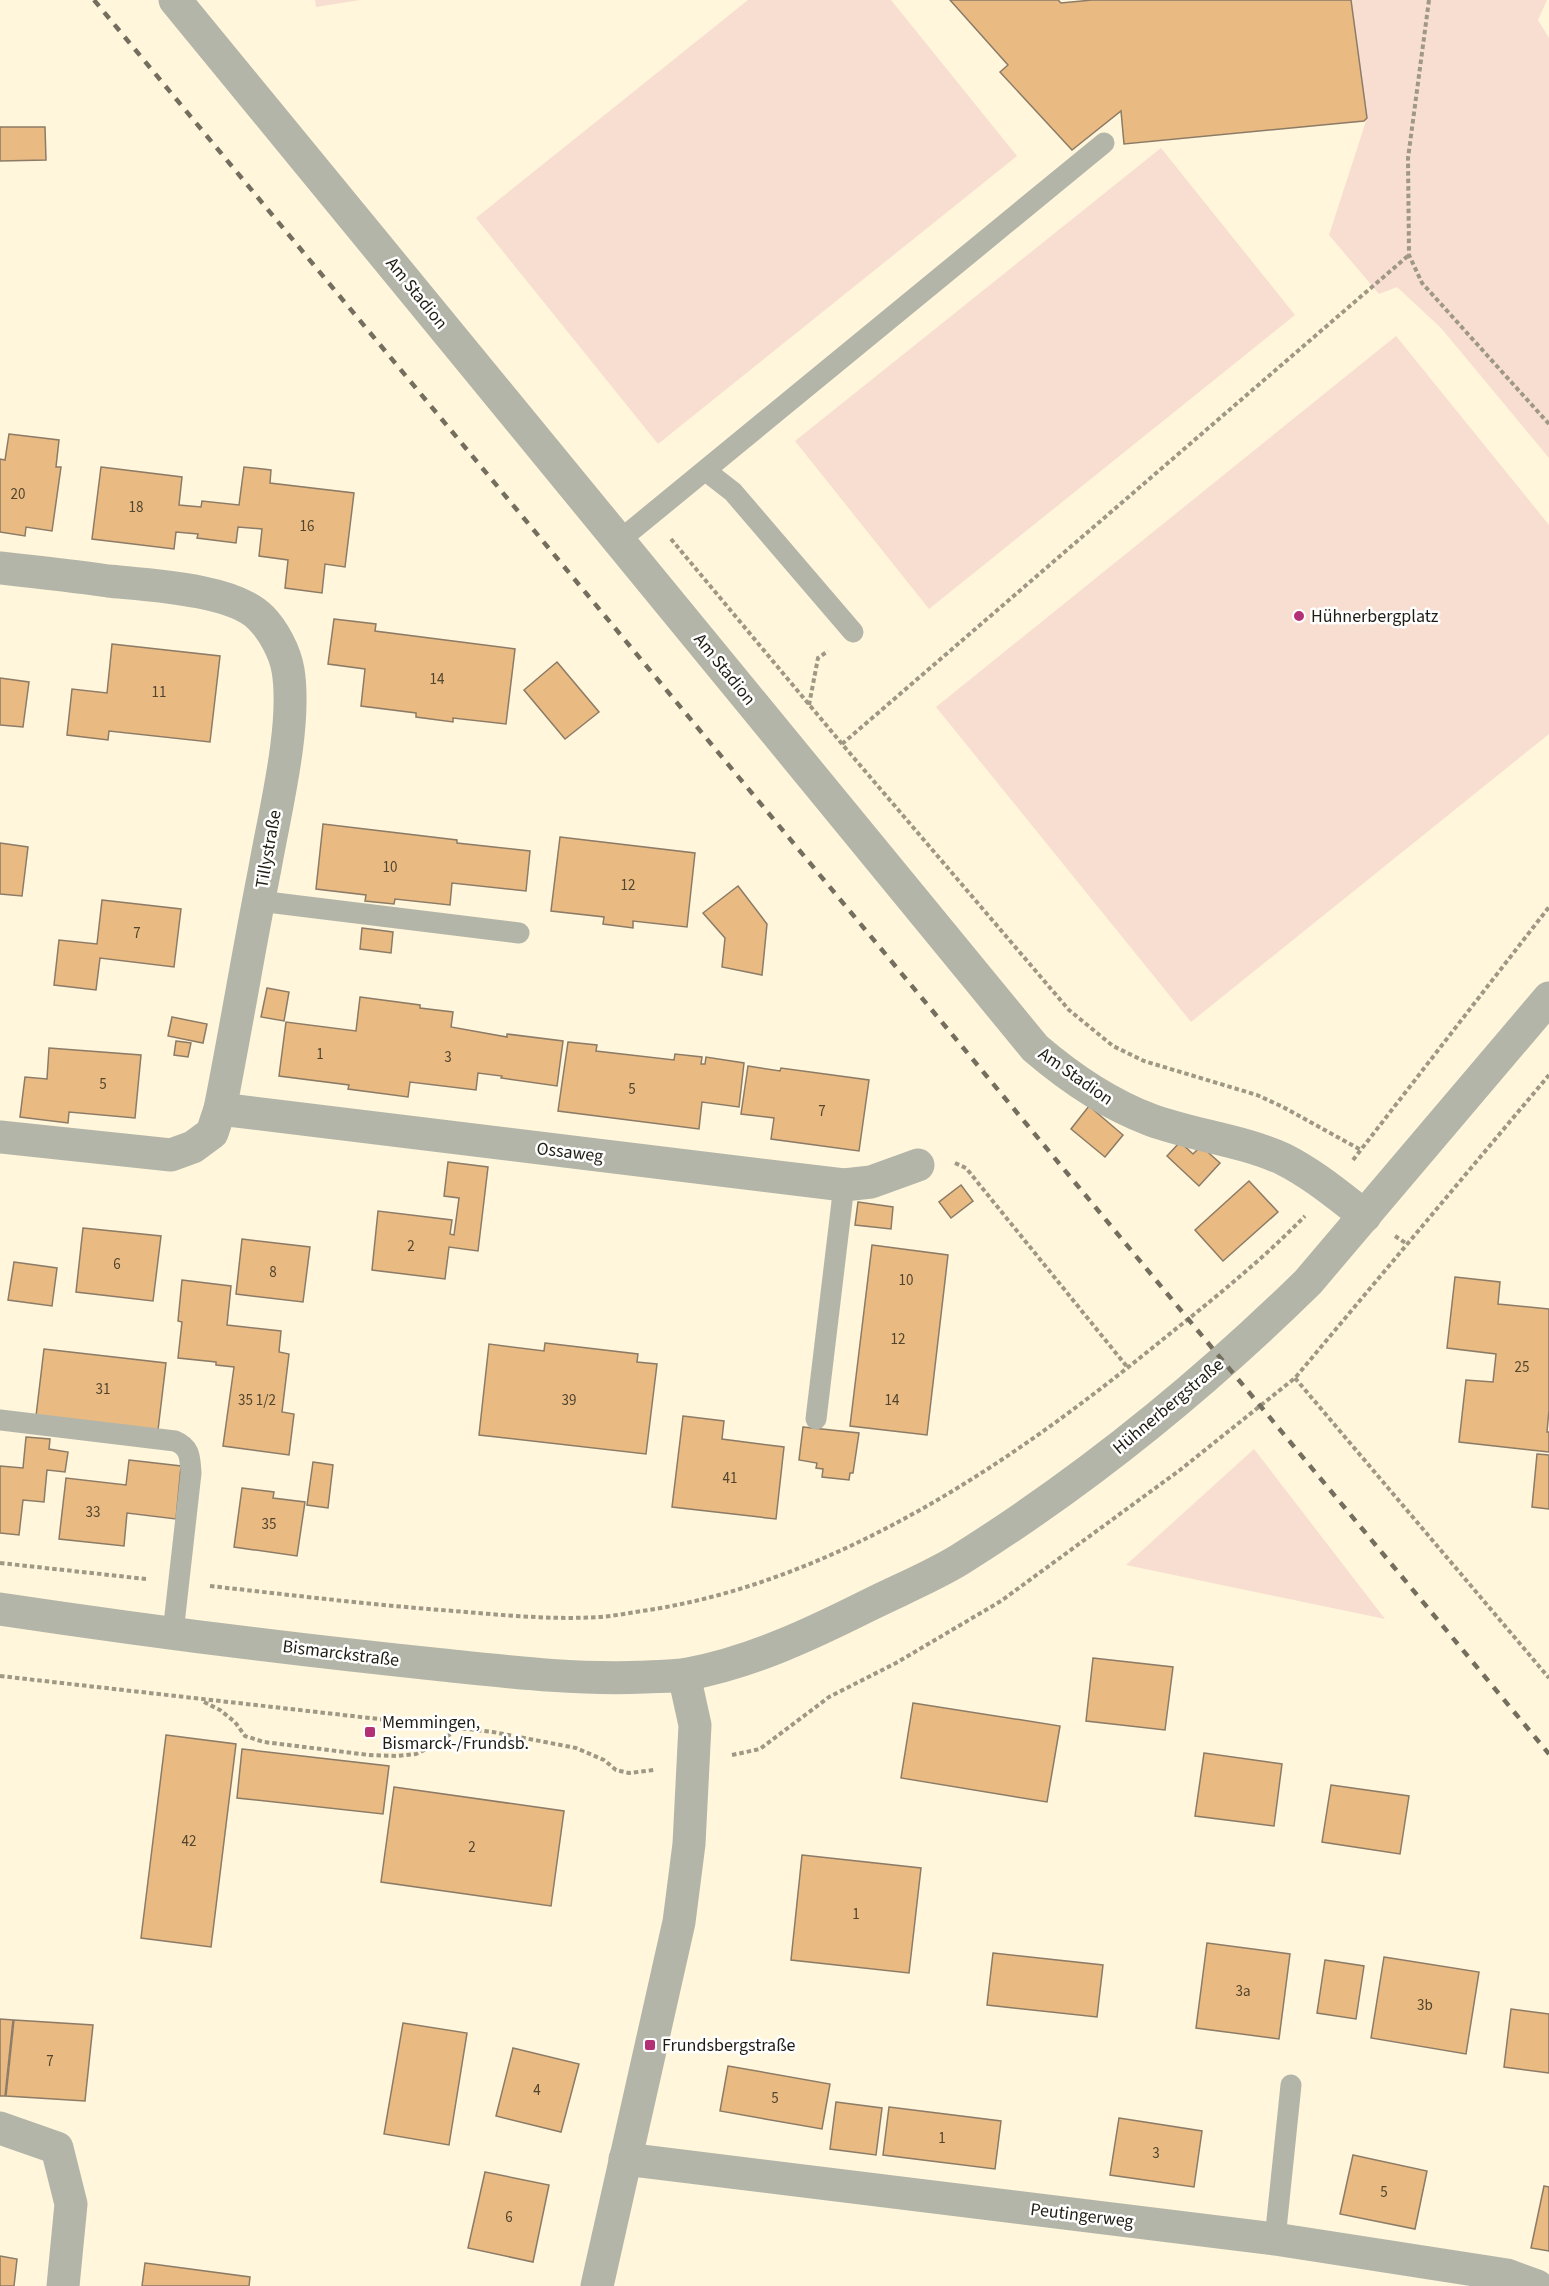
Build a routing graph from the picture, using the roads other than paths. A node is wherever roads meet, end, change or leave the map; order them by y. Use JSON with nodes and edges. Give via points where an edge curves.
{"nodes":[{"id":1,"x":175,"y":0,"type":"edge"},
{"id":2,"x":1104,"y":143,"type":"dead end"},
{"id":3,"x":706,"y":471,"type":"junction"},
{"id":4,"x":620,"y":540,"type":"junction"},
{"id":5,"x":0,"y":568,"type":"edge"},
{"id":6,"x":853,"y":632,"type":"road end"},
{"id":7,"x":259,"y":901,"type":"junction"},
{"id":8,"x":519,"y":933,"type":"dead end"},
{"id":9,"x":1549,"y":998,"type":"edge"},
{"id":10,"x":220,"y":1109,"type":"junction"},
{"id":11,"x":0,"y":1137,"type":"edge"},
{"id":12,"x":918,"y":1165,"type":"road end"},
{"id":13,"x":844,"y":1185,"type":"junction"},
{"id":14,"x":1365,"y":1216,"type":"junction"},
{"id":15,"x":816,"y":1419,"type":"dead end"},
{"id":16,"x":0,"y":1420,"type":"edge"},
{"id":17,"x":0,"y":1609,"type":"edge"},
{"id":18,"x":173,"y":1633,"type":"junction"},
{"id":19,"x":684,"y":1675,"type":"junction"},
{"id":20,"x":1291,"y":2085,"type":"dead end"},
{"id":21,"x":0,"y":2127,"type":"edge"},
{"id":22,"x":625,"y":2160,"type":"junction"},
{"id":23,"x":1275,"y":2239,"type":"junction"},
{"id":24,"x":63,"y":2286,"type":"edge"},
{"id":25,"x":597,"y":2286,"type":"edge"},
{"id":26,"x":1537,"y":2286,"type":"edge"}],
"edges":[{"from":1,"to":4,"type":"street","name":"Am Stadion"},
{"from":2,"to":3,"type":"lane"},
{"from":3,"to":4,"type":"lane"},
{"from":3,"to":6,"type":"lane","via":[[733,492]]},
{"from":4,"to":14,"type":"street","name":"Am Stadion","via":[[1035,1048],[1083,1085],[1121,1107],[1282,1159],[1308,1173]]},
{"from":5,"to":7,"type":"street","name":"Tillystraße","via":[[174,588],[229,600],[261,617],[278,642],[288,668],[289,694],[288,732]]},
{"from":7,"to":8,"type":"lane"},
{"from":7,"to":10,"type":"street","name":"Tillystraße"},
{"from":9,"to":14,"type":"street","name":"Hühnerbergstraße"},
{"from":10,"to":11,"type":"street","name":"Tillystraße","via":[[212,1133],[193,1147],[171,1155]]},
{"from":10,"to":13,"type":"street","name":"Ossaweg"},
{"from":12,"to":13,"type":"street","name":"Ossaweg","via":[[871,1182]]},
{"from":13,"to":15,"type":"lane"},
{"from":14,"to":19,"type":"street","name":"Hühnerbergstraße","via":[[1308,1282],[1168,1410],[1045,1502],[956,1562],[814,1633],[748,1658]]},
{"from":16,"to":18,"type":"lane","via":[[175,1441],[187,1449],[190,1473]]},
{"from":17,"to":18,"type":"street","name":"Bismarckstraße"},
{"from":18,"to":19,"type":"street","name":"Bismarckstraße","via":[[532,1674],[604,1679]]},
{"from":19,"to":22,"type":"street","via":[[695,1725],[689,1844],[679,1923]]},
{"from":20,"to":23,"type":"lane"},
{"from":21,"to":24,"type":"street","via":[[57,2148],[71,2204]]},
{"from":22,"to":23,"type":"street","name":"Peutingerweg"},
{"from":22,"to":25,"type":"street"},
{"from":23,"to":26,"type":"street","name":"Peutingerweg","via":[[1507,2275]]}]}
